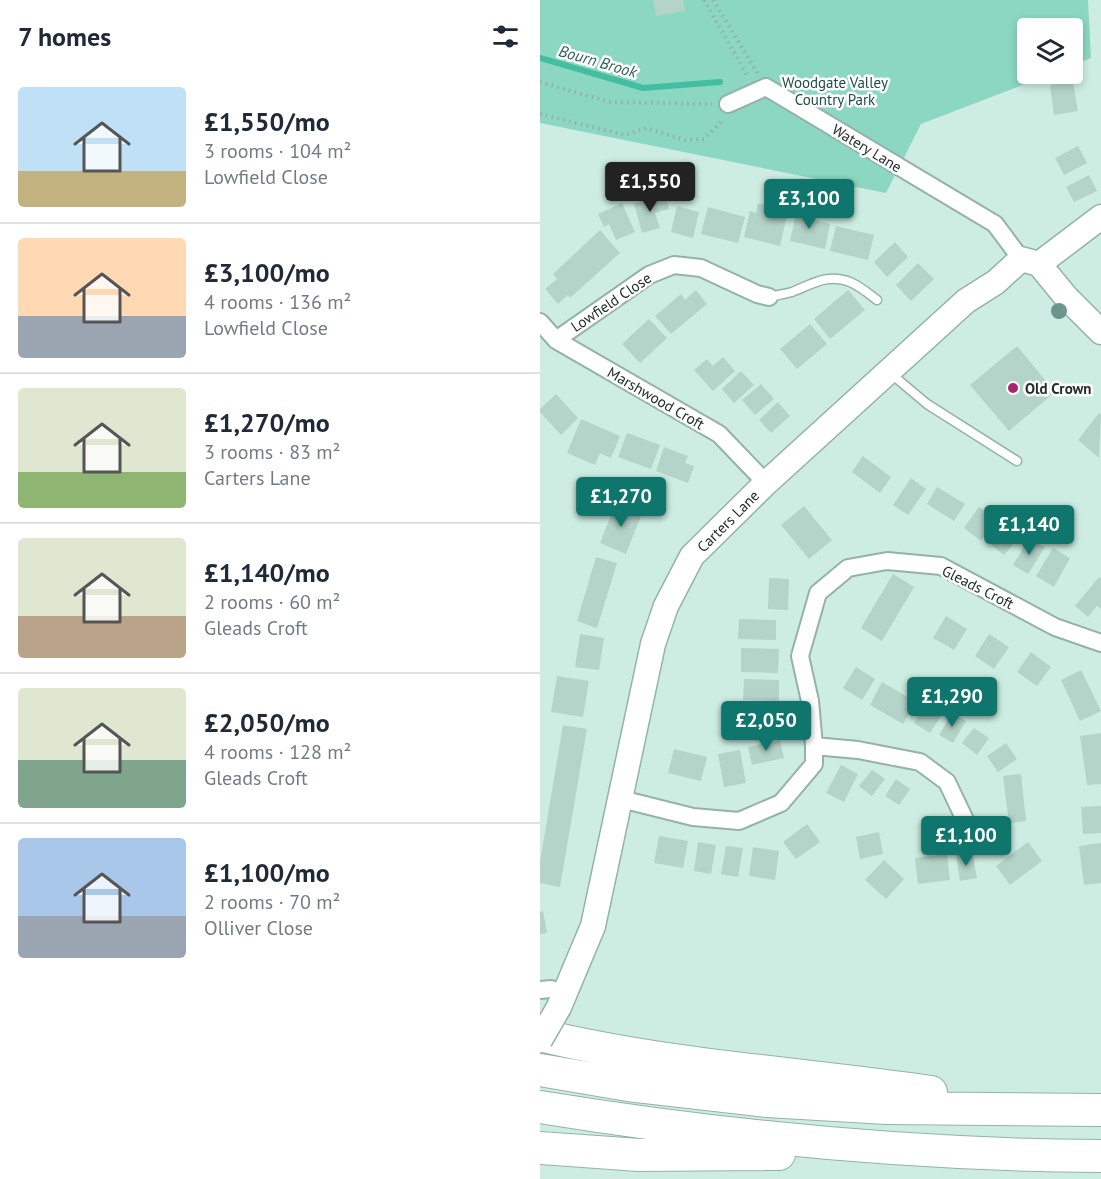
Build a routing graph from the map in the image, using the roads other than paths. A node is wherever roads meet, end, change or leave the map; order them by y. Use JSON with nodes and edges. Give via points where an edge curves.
{"nodes":[{"id":1,"x":728,"y":104,"type":"road end"},
{"id":2,"x":1101,"y":217,"type":"edge"},
{"id":3,"x":1030,"y":261,"type":"junction"},
{"id":4,"x":769,"y":297,"type":"joint"},
{"id":5,"x":877,"y":300,"type":"dead end"},
{"id":6,"x":540,"y":322,"type":"edge"},
{"id":7,"x":1101,"y":332,"type":"edge"},
{"id":8,"x":556,"y":340,"type":"junction"},
{"id":9,"x":889,"y":372,"type":"junction"},
{"id":10,"x":1017,"y":461,"type":"dead end"},
{"id":11,"x":766,"y":483,"type":"junction"},
{"id":12,"x":1101,"y":642,"type":"edge"},
{"id":13,"x":814,"y":746,"type":"junction"},
{"id":14,"x":621,"y":799,"type":"junction"},
{"id":15,"x":966,"y":822,"type":"dead end"},
{"id":16,"x":540,"y":990,"type":"edge"},
{"id":17,"x":562,"y":1000,"type":"junction"},
{"id":18,"x":540,"y":1035,"type":"edge"},
{"id":19,"x":540,"y":1040,"type":"edge"},
{"id":20,"x":540,"y":1070,"type":"edge"},
{"id":21,"x":540,"y":1107,"type":"edge"},
{"id":22,"x":1101,"y":1110,"type":"edge"},
{"id":23,"x":1065,"y":1111,"type":"junction"},
{"id":24,"x":540,"y":1148,"type":"edge"},
{"id":25,"x":924,"y":1152,"type":"junction"},
{"id":26,"x":1101,"y":1156,"type":"edge"}],
"edges":[{"from":1,"to":3,"type":"street","name":"Watery Lane","via":[[761,89],[995,224]]},
{"from":2,"to":3,"type":"street","name":"Carters Lane"},
{"from":3,"to":7,"type":"street"},
{"from":3,"to":9,"type":"street","name":"Carters Lane","via":[[966,301]]},
{"from":4,"to":5,"type":"lane","via":[[807,284],[841,279]]},
{"from":4,"to":8,"type":"street","name":"Lowfield Close","via":[[702,268],[674,265],[649,274]]},
{"from":6,"to":8,"type":"street","name":"Marshwood Croft"},
{"from":8,"to":11,"type":"street","name":"Marshwood Croft","via":[[719,434]]},
{"from":9,"to":10,"type":"lane","via":[[927,404]]},
{"from":9,"to":11,"type":"street","name":"Carters Lane"},
{"from":11,"to":14,"type":"street","name":"Carters Lane","via":[[693,556],[666,606],[652,644]]},
{"from":12,"to":13,"type":"street","name":"Gleads Croft","via":[[1055,627],[941,566],[887,561],[848,568],[818,593],[800,656]]},
{"from":13,"to":14,"type":"street","name":"Gleads Croft","via":[[814,764],[781,803],[739,821],[693,817]]},
{"from":13,"to":15,"type":"street","via":[[920,762],[947,782]]},
{"from":14,"to":17,"type":"street","name":"Carters Lane","via":[[593,926]]},
{"from":16,"to":17,"type":"street","via":[[551,989]]},
{"from":17,"to":19,"type":"street","name":"Carters Lane","bridge":true},
{"from":18,"to":23,"type":"highway","via":[[695,1063]]},
{"from":20,"to":23,"type":"highway","via":[[767,1101]]},
{"from":21,"to":25,"type":"highway"},
{"from":22,"to":23,"type":"highway"},
{"from":24,"to":25,"type":"highway","via":[[698,1156]]},
{"from":25,"to":26,"type":"highway"}]}
